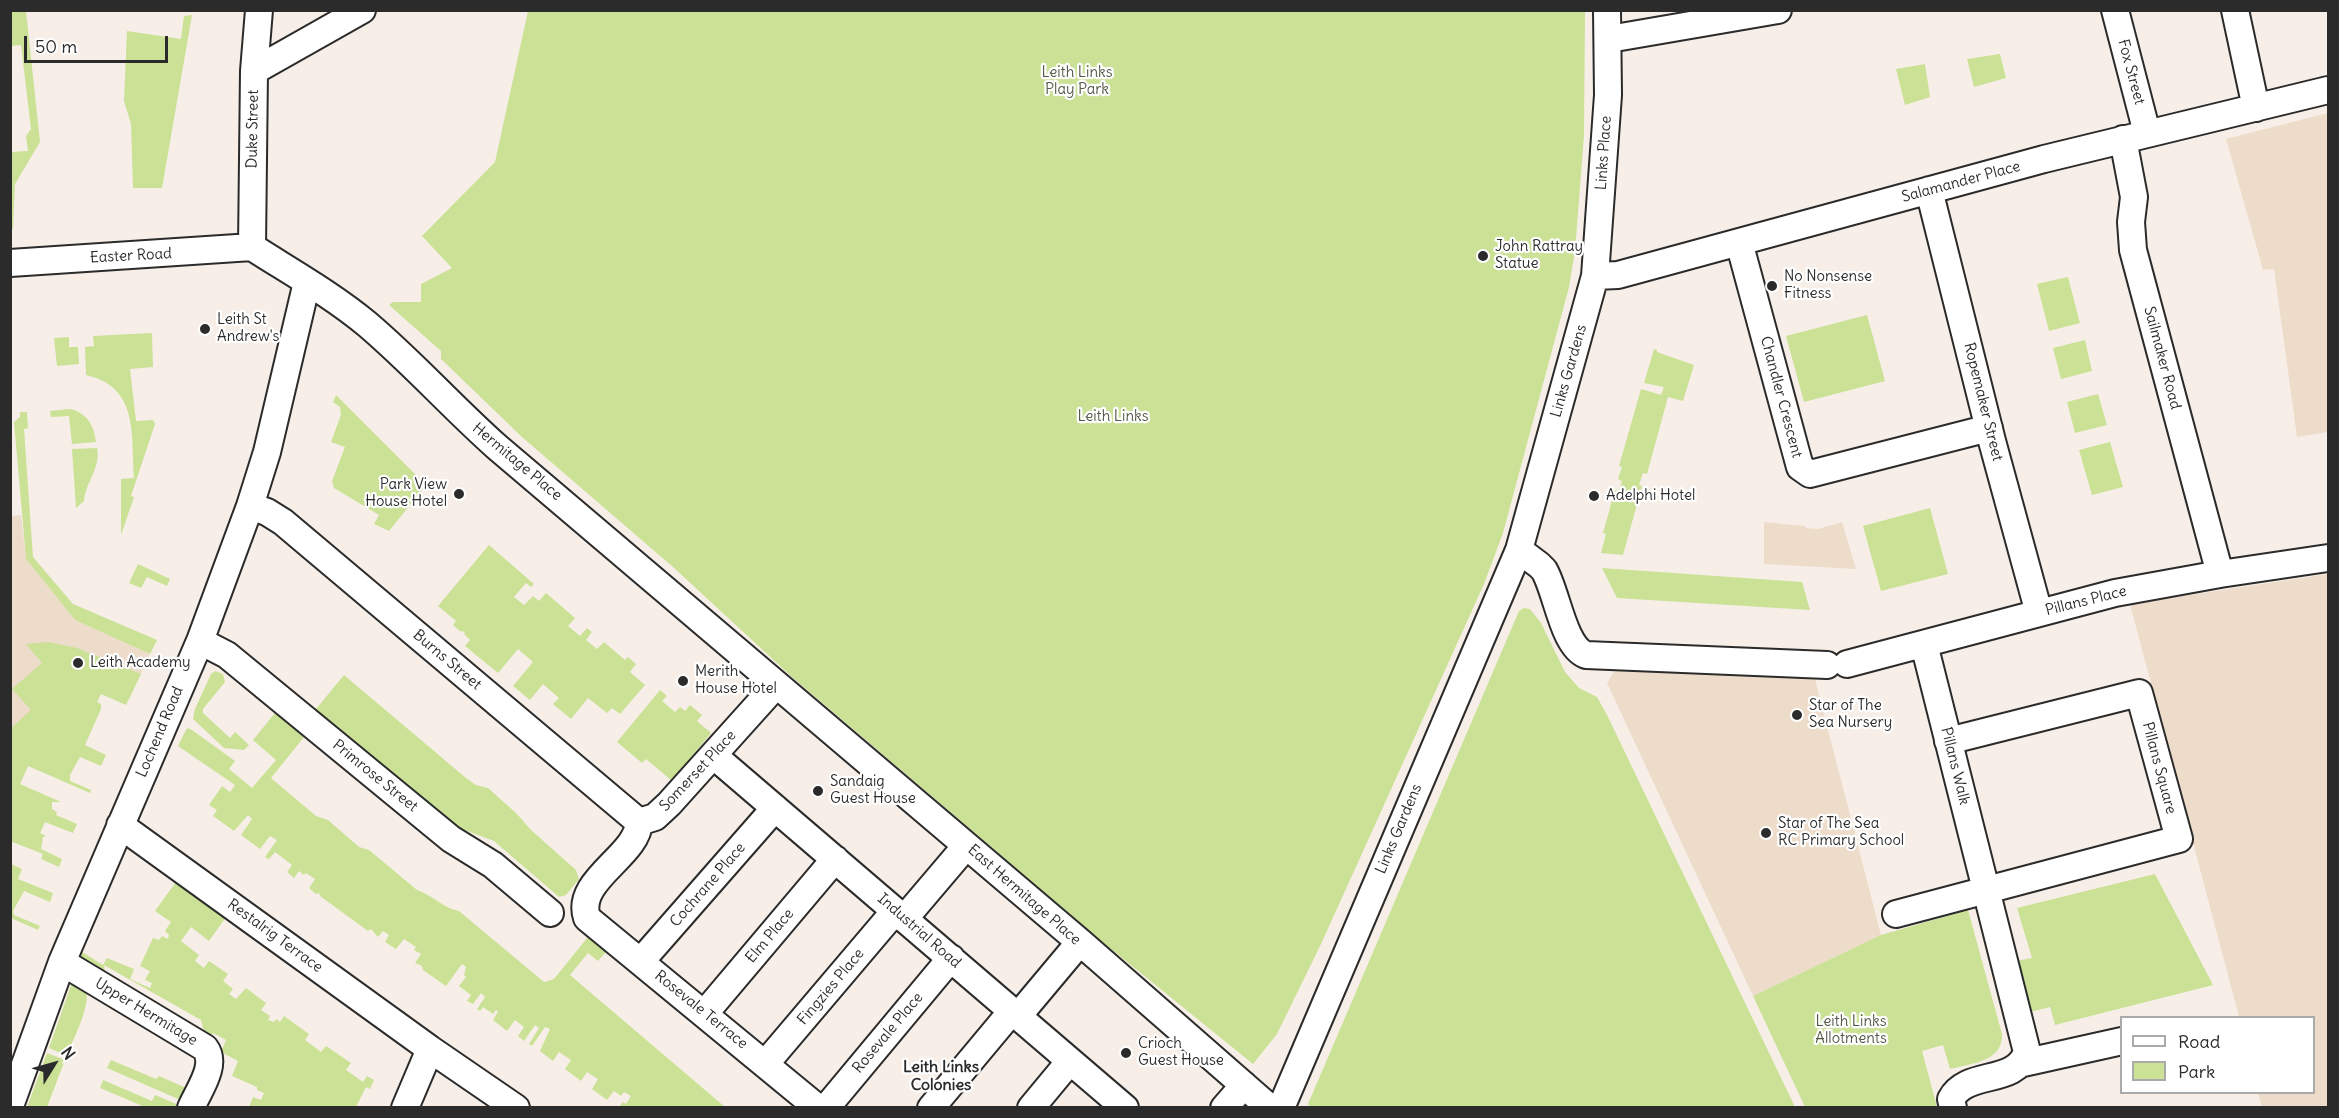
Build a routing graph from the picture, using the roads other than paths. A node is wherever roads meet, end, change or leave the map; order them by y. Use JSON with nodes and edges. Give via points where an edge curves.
{"nodes":[{"id":1,"x":259,"y":10,"type":"edge"},
{"id":2,"x":362,"y":10,"type":"edge"},
{"id":3,"x":1607,"y":10,"type":"edge"},
{"id":4,"x":1778,"y":10,"type":"edge"},
{"id":5,"x":2115,"y":10,"type":"edge"},
{"id":6,"x":2235,"y":10,"type":"edge"},
{"id":7,"x":1609,"y":39,"type":"junction"},
{"id":8,"x":254,"y":70,"type":"junction"},
{"id":9,"x":2328,"y":90,"type":"edge"},
{"id":10,"x":2256,"y":108,"type":"junction"},
{"id":11,"x":2147,"y":133,"type":"junction"},
{"id":12,"x":2123,"y":139,"type":"junction"},
{"id":13,"x":1929,"y":190,"type":"junction"},
{"id":14,"x":1739,"y":242,"type":"junction"},
{"id":15,"x":252,"y":248,"type":"junction"},
{"id":16,"x":10,"y":263,"type":"edge"},
{"id":17,"x":307,"y":282,"type":"junction"},
{"id":18,"x":1593,"y":285,"type":"junction"},
{"id":19,"x":1989,"y":428,"type":"junction"},
{"id":20,"x":250,"y":506,"type":"junction"},
{"id":21,"x":1519,"y":550,"type":"junction"},
{"id":22,"x":2328,"y":558,"type":"edge"},
{"id":23,"x":2220,"y":574,"type":"junction"},
{"id":24,"x":2039,"y":613,"type":"junction"},
{"id":25,"x":200,"y":641,"type":"junction"},
{"id":26,"x":1924,"y":644,"type":"junction"},
{"id":27,"x":776,"y":685,"type":"junction"},
{"id":28,"x":1948,"y":741,"type":"junction"},
{"id":29,"x":713,"y":755,"type":"junction"},
{"id":30,"x":775,"y":808,"type":"junction"},
{"id":31,"x":639,"y":822,"type":"junction"},
{"id":32,"x":120,"y":825,"type":"junction"},
{"id":33,"x":966,"y":846,"type":"junction"},
{"id":34,"x":835,"y":859,"type":"junction"},
{"id":35,"x":1986,"y":889,"type":"junction"},
{"id":36,"x":550,"y":913,"type":"dead end"},
{"id":37,"x":1896,"y":914,"type":"dead end"},
{"id":38,"x":900,"y":915,"type":"junction"},
{"id":39,"x":1080,"y":942,"type":"junction"},
{"id":40,"x":951,"y":958,"type":"junction"},
{"id":41,"x":62,"y":962,"type":"junction"},
{"id":42,"x":641,"y":962,"type":"junction"},
{"id":43,"x":705,"y":1013,"type":"junction"},
{"id":44,"x":1015,"y":1013,"type":"junction"},
{"id":45,"x":2120,"y":1041,"type":"edge"},
{"id":46,"x":430,"y":1048,"type":"junction"},
{"id":47,"x":1070,"y":1061,"type":"junction"},
{"id":48,"x":766,"y":1063,"type":"junction"},
{"id":49,"x":2023,"y":1063,"type":"junction"},
{"id":50,"x":1244,"y":1084,"type":"junction"},
{"id":51,"x":508,"y":1102,"type":"edge"},
{"id":52,"x":10,"y":1106,"type":"edge"},
{"id":53,"x":191,"y":1107,"type":"edge"},
{"id":54,"x":405,"y":1107,"type":"edge"},
{"id":55,"x":818,"y":1107,"type":"edge"},
{"id":56,"x":826,"y":1107,"type":"edge"},
{"id":57,"x":931,"y":1107,"type":"edge"},
{"id":58,"x":1031,"y":1107,"type":"edge"},
{"id":59,"x":1125,"y":1107,"type":"edge"},
{"id":60,"x":1224,"y":1107,"type":"edge"},
{"id":61,"x":1270,"y":1107,"type":"edge"},
{"id":62,"x":1281,"y":1107,"type":"edge"},
{"id":63,"x":1953,"y":1107,"type":"edge"}],
"edges":[{"from":1,"to":8,"type":"street","name":"Duke Street"},
{"from":2,"to":8,"type":"street"},
{"from":3,"to":7,"type":"street","name":"Links Place"},
{"from":4,"to":7,"type":"street"},
{"from":5,"to":11,"type":"street","name":"Fox Street"},
{"from":6,"to":10,"type":"street"},
{"from":7,"to":18,"type":"street","name":"Links Place"},
{"from":8,"to":15,"type":"street","name":"Duke Street"},
{"from":9,"to":10,"type":"street","name":"Salamander Place"},
{"from":10,"to":11,"type":"street","name":"Salamander Place"},
{"from":11,"to":12,"type":"street","name":"Salamander Place"},
{"from":12,"to":13,"type":"street","name":"Salamander Place"},
{"from":12,"to":23,"type":"street","name":"Sailmaker Road","via":[[2134,197],[2133,250]]},
{"from":13,"to":14,"type":"street","name":"Salamander Place"},
{"from":13,"to":19,"type":"street","name":"Ropemaker Street"},
{"from":14,"to":18,"type":"street","name":"Salamander Place"},
{"from":14,"to":19,"type":"street","name":"Chandler Crescent","via":[[1800,467],[1810,474]]},
{"from":15,"to":16,"type":"street","name":"Easter Road"},
{"from":15,"to":17,"type":"street","name":"Hermitage Place"},
{"from":17,"to":20,"type":"street","name":"Lochend Road","via":[[267,452]]},
{"from":17,"to":27,"type":"street","name":"Hermitage Place","via":[[366,324],[497,447]]},
{"from":18,"to":21,"type":"street","name":"Links Gardens"},
{"from":19,"to":24,"type":"street","name":"Ropemaker Street"},
{"from":20,"to":25,"type":"street","name":"Lochend Road"},
{"from":20,"to":31,"type":"street","name":"Burns Street","via":[[283,522]]},
{"from":21,"to":26,"type":"street","name":"Pillans Place","via":[[1544,570],[1570,640],[1579,652],[1837,665]]},
{"from":21,"to":62,"type":"street","name":"Links Gardens"},
{"from":22,"to":23,"type":"street","name":"Pillans Place"},
{"from":23,"to":24,"type":"street","name":"Pillans Place","via":[[2115,593]]},
{"from":24,"to":26,"type":"street","name":"Pillans Place"},
{"from":25,"to":32,"type":"street","name":"Lochend Road"},
{"from":25,"to":36,"type":"street","name":"Primrose Street","via":[[227,655],[451,839],[493,865]]},
{"from":26,"to":28,"type":"street","name":"Pillans Walk"},
{"from":27,"to":29,"type":"street","name":"Somerset Place"},
{"from":27,"to":33,"type":"street","name":"East Hermitage Place"},
{"from":28,"to":35,"type":"street","name":"Pillans Walk"},
{"from":28,"to":35,"type":"street","name":"Pillans Square","via":[[2139,693],[2179,839]]},
{"from":29,"to":30,"type":"street","name":"Industrial Road"},
{"from":29,"to":31,"type":"street","name":"Somerset Place","via":[[664,809]]},
{"from":30,"to":34,"type":"street","name":"Industrial Road"},
{"from":30,"to":42,"type":"street","name":"Cochrane Place"},
{"from":31,"to":42,"type":"street","name":"Rosevale Terrace","via":[[636,836],[587,896],[585,913]]},
{"from":32,"to":41,"type":"street","name":"Lochend Road"},
{"from":32,"to":46,"type":"street","name":"Restalrig Terrace"},
{"from":33,"to":38,"type":"street","name":"Fingzies Place"},
{"from":33,"to":39,"type":"street","name":"East Hermitage Place"},
{"from":34,"to":38,"type":"street","name":"Industrial Road"},
{"from":34,"to":43,"type":"street","name":"Elm Place"},
{"from":35,"to":37,"type":"street"},
{"from":35,"to":49,"type":"street","name":"Pillans Walk","via":[[2027,1052]]},
{"from":38,"to":40,"type":"street","name":"Industrial Road"},
{"from":38,"to":48,"type":"street","name":"Fingzies Place"},
{"from":39,"to":44,"type":"street"},
{"from":39,"to":50,"type":"street","name":"East Hermitage Place"},
{"from":40,"to":44,"type":"street","name":"Industrial Road"},
{"from":40,"to":56,"type":"street","name":"Rosevale Place"},
{"from":41,"to":52,"type":"street","name":"Lochend Road"},
{"from":41,"to":53,"type":"street","name":"Upper Hermitage","via":[[205,1048],[210,1065]]},
{"from":42,"to":43,"type":"street","name":"Rosevale Terrace"},
{"from":43,"to":48,"type":"street","name":"Rosevale Terrace"},
{"from":44,"to":47,"type":"street","name":"Industrial Road"},
{"from":44,"to":57,"type":"street"},
{"from":45,"to":49,"type":"street"},
{"from":46,"to":51,"type":"street","name":"Restalrig Terrace"},
{"from":46,"to":54,"type":"street"},
{"from":47,"to":58,"type":"street"},
{"from":47,"to":59,"type":"street","name":"Industrial Road"},
{"from":48,"to":55,"type":"street","name":"Rosevale Terrace"},
{"from":49,"to":63,"type":"street","via":[[2012,1071],[1964,1085],[1955,1091]]},
{"from":50,"to":60,"type":"street"},
{"from":50,"to":61,"type":"street","name":"East Hermitage Place"}]}
